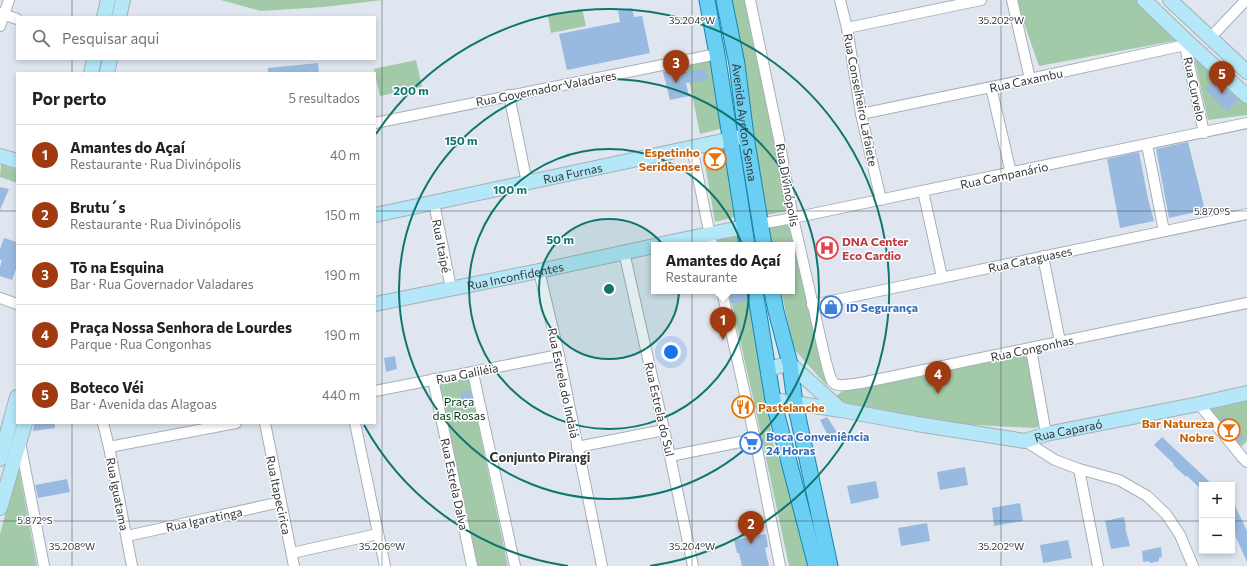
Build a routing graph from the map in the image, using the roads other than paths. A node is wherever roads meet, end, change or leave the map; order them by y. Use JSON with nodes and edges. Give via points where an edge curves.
{"nodes":[{"id":1,"x":9,"y":0,"type":"edge"},
{"id":2,"x":108,"y":0,"type":"edge"},
{"id":3,"x":123,"y":0,"type":"edge"},
{"id":4,"x":707,"y":0,"type":"edge"},
{"id":5,"x":724,"y":0,"type":"edge"},
{"id":6,"x":750,"y":0,"type":"edge"},
{"id":7,"x":840,"y":0,"type":"edge"},
{"id":8,"x":981,"y":0,"type":"edge"},
{"id":9,"x":1012,"y":0,"type":"edge"},
{"id":10,"x":1144,"y":0,"type":"edge"},
{"id":11,"x":1170,"y":0,"type":"edge"},
{"id":12,"x":1246,"y":0,"type":"edge"},
{"id":13,"x":2,"y":14,"type":"edge"},
{"id":14,"x":104,"y":16,"type":"edge"},
{"id":15,"x":119,"y":16,"type":"edge"},
{"id":16,"x":16,"y":19,"type":"edge"},
{"id":17,"x":0,"y":26,"type":"edge"},
{"id":18,"x":847,"y":28,"type":"junction"},
{"id":19,"x":1210,"y":38,"type":"junction"},
{"id":20,"x":1188,"y":45,"type":"junction"},
{"id":21,"x":1222,"y":50,"type":"junction"},
{"id":22,"x":717,"y":54,"type":"junction"},
{"id":23,"x":94,"y":60,"type":"edge"},
{"id":24,"x":110,"y":60,"type":"edge"},
{"id":25,"x":1210,"y":62,"type":"junction"},
{"id":26,"x":91,"y":72,"type":"edge"},
{"id":27,"x":107,"y":72,"type":"edge"},
{"id":28,"x":1247,"y":72,"type":"edge"},
{"id":29,"x":1030,"y":79,"type":"junction"},
{"id":30,"x":991,"y":87,"type":"junction"},
{"id":31,"x":509,"y":95,"type":"junction"},
{"id":32,"x":1247,"y":96,"type":"edge"},
{"id":33,"x":861,"y":114,"type":"junction"},
{"id":34,"x":376,"y":123,"type":"edge"},
{"id":35,"x":1247,"y":124,"type":"edge"},
{"id":36,"x":1204,"y":133,"type":"junction"},
{"id":37,"x":746,"y":136,"type":"junction"},
{"id":38,"x":730,"y":140,"type":"junction"},
{"id":39,"x":1147,"y":145,"type":"junction"},
{"id":40,"x":692,"y":148,"type":"junction"},
{"id":41,"x":0,"y":156,"type":"edge"},
{"id":42,"x":16,"y":162,"type":"edge"},
{"id":43,"x":1011,"y":173,"type":"junction"},
{"id":44,"x":527,"y":183,"type":"junction"},
{"id":45,"x":923,"y":192,"type":"junction"},
{"id":46,"x":881,"y":200,"type":"junction"},
{"id":47,"x":434,"y":203,"type":"junction"},
{"id":48,"x":1247,"y":214,"type":"edge"},
{"id":49,"x":376,"y":215,"type":"edge"},
{"id":50,"x":793,"y":218,"type":"junction"},
{"id":51,"x":760,"y":224,"type":"junction"},
{"id":52,"x":744,"y":227,"type":"junction"},
{"id":53,"x":1164,"y":231,"type":"junction"},
{"id":54,"x":711,"y":240,"type":"edge"},
{"id":55,"x":689,"y":242,"type":"edge"},
{"id":56,"x":746,"y":242,"type":"edge"},
{"id":57,"x":763,"y":242,"type":"edge"},
{"id":58,"x":651,"y":246,"type":"edge"},
{"id":59,"x":624,"y":252,"type":"junction"},
{"id":60,"x":1043,"y":256,"type":"junction"},
{"id":61,"x":539,"y":271,"type":"junction"},
{"id":62,"x":942,"y":277,"type":"junction"},
{"id":63,"x":451,"y":288,"type":"junction"},
{"id":64,"x":723,"y":294,"type":"edge"},
{"id":65,"x":755,"y":294,"type":"edge"},
{"id":66,"x":773,"y":294,"type":"edge"},
{"id":67,"x":0,"y":298,"type":"edge"},
{"id":68,"x":1247,"y":303,"type":"edge"},
{"id":69,"x":16,"y":304,"type":"edge"},
{"id":70,"x":376,"y":304,"type":"edge"},
{"id":71,"x":812,"y":305,"type":"junction"},
{"id":72,"x":1060,"y":342,"type":"junction"},
{"id":73,"x":1031,"y":349,"type":"junction"},
{"id":74,"x":559,"y":355,"type":"junction"},
{"id":75,"x":790,"y":364,"type":"junction"},
{"id":76,"x":828,"y":369,"type":"joint"},
{"id":77,"x":473,"y":372,"type":"junction"},
{"id":78,"x":768,"y":373,"type":"junction"},
{"id":79,"x":433,"y":379,"type":"junction"},
{"id":80,"x":376,"y":391,"type":"edge"},
{"id":81,"x":1247,"y":393,"type":"edge"},
{"id":82,"x":773,"y":400,"type":"junction"},
{"id":83,"x":16,"y":401,"type":"edge"},
{"id":84,"x":795,"y":403,"type":"junction"},
{"id":85,"x":1199,"y":404,"type":"junction"},
{"id":86,"x":841,"y":410,"type":"junction"},
{"id":87,"x":25,"y":424,"type":"edge"},
{"id":88,"x":103,"y":424,"type":"edge"},
{"id":89,"x":231,"y":424,"type":"edge"},
{"id":90,"x":265,"y":424,"type":"edge"},
{"id":91,"x":355,"y":424,"type":"edge"},
{"id":92,"x":664,"y":430,"type":"junction"},
{"id":93,"x":1046,"y":434,"type":"junction"},
{"id":94,"x":755,"y":439,"type":"junction"},
{"id":95,"x":20,"y":441,"type":"junction"},
{"id":96,"x":1025,"y":441,"type":"junction"},
{"id":97,"x":109,"y":447,"type":"junction"},
{"id":98,"x":578,"y":447,"type":"junction"},
{"id":99,"x":670,"y":456,"type":"junction"},
{"id":100,"x":1245,"y":456,"type":"edge"},
{"id":101,"x":0,"y":459,"type":"edge"},
{"id":102,"x":1079,"y":469,"type":"junction"},
{"id":103,"x":281,"y":502,"type":"junction"},
{"id":104,"x":0,"y":508,"type":"edge"},
{"id":105,"x":378,"y":534,"type":"junction"},
{"id":106,"x":127,"y":536,"type":"junction"},
{"id":107,"x":292,"y":553,"type":"junction"},
{"id":108,"x":44,"y":566,"type":"edge"},
{"id":109,"x":132,"y":566,"type":"edge"},
{"id":110,"x":294,"y":566,"type":"edge"},
{"id":111,"x":385,"y":566,"type":"edge"},
{"id":112,"x":472,"y":566,"type":"edge"},
{"id":113,"x":515,"y":566,"type":"edge"},
{"id":114,"x":602,"y":566,"type":"edge"},
{"id":115,"x":693,"y":566,"type":"edge"},
{"id":116,"x":780,"y":566,"type":"edge"},
{"id":117,"x":816,"y":566,"type":"edge"},
{"id":118,"x":830,"y":566,"type":"edge"},
{"id":119,"x":1098,"y":566,"type":"edge"},
{"id":120,"x":1193,"y":566,"type":"edge"}],
"edges":[{"from":1,"to":13,"type":"street"},
{"from":2,"to":14,"type":"main road"},
{"from":3,"to":15,"type":"main road"},
{"from":4,"to":22,"type":"main road","name":"Avenida Ayrton Senna"},
{"from":5,"to":37,"type":"main road","name":"Avenida Ayrton Senna","via":[[737,64]]},
{"from":6,"to":50,"type":"street","name":"Rua Divinópolis"},
{"from":7,"to":18,"type":"street","name":"Rua Conselheiro Lafaiete"},
{"from":8,"to":18,"type":"street"},
{"from":9,"to":29,"type":"street"},
{"from":10,"to":20,"type":"main road"},
{"from":11,"to":19,"type":"main road"},
{"from":12,"to":19,"type":"street"},
{"from":13,"to":16,"type":"street"},
{"from":13,"to":17,"type":"street"},
{"from":18,"to":33,"type":"street","name":"Rua Conselheiro Lafaiete"},
{"from":19,"to":21,"type":"main road"},
{"from":20,"to":25,"type":"main road"},
{"from":20,"to":29,"type":"street","name":"Rua Caxambu"},
{"from":20,"to":36,"type":"street","name":"Rua Curvelo"},
{"from":21,"to":25,"type":"main road"},
{"from":21,"to":28,"type":"main road"},
{"from":22,"to":31,"type":"street","name":"Rua Governador Valadares"},
{"from":22,"to":38,"type":"main road","name":"Avenida Ayrton Senna"},
{"from":23,"to":26,"type":"main road"},
{"from":24,"to":27,"type":"main road"},
{"from":25,"to":32,"type":"main road"},
{"from":29,"to":30,"type":"street","name":"Rua Caxambu"},
{"from":30,"to":33,"type":"street","name":"Rua Caxambu"},
{"from":30,"to":43,"type":"street"},
{"from":31,"to":34,"type":"street","name":"Rua Governador Valadares"},
{"from":31,"to":44,"type":"street"},
{"from":33,"to":46,"type":"street","name":"Rua Conselheiro Lafaiete"},
{"from":35,"to":36,"type":"street","name":"Rua Campanário"},
{"from":36,"to":39,"type":"street","name":"Rua Campanário"},
{"from":37,"to":38,"type":"main road","name":"Rua Furnas"},
{"from":37,"to":51,"type":"main road","name":"Avenida Ayrton Senna"},
{"from":38,"to":40,"type":"main road","name":"Rua Furnas"},
{"from":38,"to":52,"type":"main road","name":"Avenida Ayrton Senna"},
{"from":39,"to":43,"type":"street","name":"Rua Campanário"},
{"from":39,"to":53,"type":"street"},
{"from":40,"to":44,"type":"main road","name":"Rua Furnas"},
{"from":40,"to":54,"type":"street"},
{"from":41,"to":42,"type":"main road"},
{"from":43,"to":45,"type":"street","name":"Rua Campanário"},
{"from":44,"to":47,"type":"main road","name":"Rua Furnas"},
{"from":45,"to":46,"type":"street","name":"Rua Campanário"},
{"from":45,"to":62,"type":"street"},
{"from":46,"to":50,"type":"street","name":"Rua Campanário"},
{"from":47,"to":49,"type":"main road","name":"Rua Furnas"},
{"from":47,"to":63,"type":"street","name":"Rua Itaipé"},
{"from":48,"to":53,"type":"street","name":"Rua Cataguases"},
{"from":50,"to":51,"type":"street","name":"Rua Campanário"},
{"from":50,"to":71,"type":"street","name":"Rua Divinópolis"},
{"from":51,"to":57,"type":"main road","name":"Avenida Ayrton Senna"},
{"from":52,"to":54,"type":"main road","name":"Rua Inconfidentes"},
{"from":52,"to":56,"type":"main road","name":"Avenida Ayrton Senna"},
{"from":53,"to":60,"type":"street","name":"Rua Cataguases"},
{"from":54,"to":55,"type":"main road","name":"Rua Inconfidentes"},
{"from":58,"to":59,"type":"main road","name":"Rua Inconfidentes"},
{"from":59,"to":61,"type":"main road","name":"Rua Inconfidentes"},
{"from":59,"to":92,"type":"street","name":"Rua Estrela do Sul"},
{"from":60,"to":62,"type":"street","name":"Rua Cataguases"},
{"from":60,"to":72,"type":"street"},
{"from":61,"to":63,"type":"main road","name":"Rua Inconfidentes"},
{"from":61,"to":74,"type":"street","name":"Rua Estrela do Indaiá"},
{"from":62,"to":71,"type":"street","name":"Rua Cataguases"},
{"from":63,"to":70,"type":"main road","name":"Rua Inconfidentes"},
{"from":64,"to":94,"type":"street"},
{"from":65,"to":78,"type":"main road"},
{"from":66,"to":75,"type":"main road"},
{"from":67,"to":69,"type":"street"},
{"from":68,"to":72,"type":"street","name":"Rua Congonhas"},
{"from":71,"to":76,"type":"street","name":"Rua Divinópolis"},
{"from":72,"to":73,"type":"street","name":"Rua Congonhas"},
{"from":73,"to":76,"type":"street","name":"Rua Congonhas","via":[[843,386],[834,384]]},
{"from":73,"to":93,"type":"street"},
{"from":74,"to":77,"type":"street","name":"Rua Galiléia"},
{"from":74,"to":98,"type":"street","name":"Rua Estrela do Indaiá"},
{"from":75,"to":78,"type":"main road","via":[[775,367]]},
{"from":75,"to":84,"type":"main road"},
{"from":75,"to":86,"type":"main road"},
{"from":77,"to":79,"type":"street","name":"Rua Galiléia"},
{"from":77,"to":113,"type":"street"},
{"from":78,"to":82,"type":"main road"},
{"from":79,"to":80,"type":"street","name":"Rua Galiléia"},
{"from":79,"to":112,"type":"street","name":"Rua Estrela Dalva"},
{"from":81,"to":85,"type":"main road","name":"Rua Caparaó"},
{"from":82,"to":84,"type":"main road","name":"Rua Caparaó"},
{"from":82,"to":117,"type":"main road"},
{"from":83,"to":101,"type":"main road"},
{"from":84,"to":86,"type":"main road","name":"Rua Caparaó"},
{"from":84,"to":118,"type":"main road"},
{"from":85,"to":93,"type":"main road","name":"Rua Caparaó"},
{"from":85,"to":100,"type":"street"},
{"from":86,"to":96,"type":"main road","name":"Rua Caparaó"},
{"from":87,"to":95,"type":"main road"},
{"from":88,"to":97,"type":"street","name":"Rua Iguatama"},
{"from":89,"to":97,"type":"street"},
{"from":90,"to":103,"type":"street","name":"Rua Itapecirica"},
{"from":91,"to":105,"type":"street"},
{"from":92,"to":98,"type":"street"},
{"from":92,"to":99,"type":"street","name":"Rua Estrela do Sul"},
{"from":93,"to":96,"type":"main road","name":"Rua Caparaó"},
{"from":94,"to":99,"type":"street"},
{"from":94,"to":116,"type":"street"},
{"from":95,"to":104,"type":"main road"},
{"from":95,"to":108,"type":"street"},
{"from":96,"to":102,"type":"street","via":[[1055,460]]},
{"from":97,"to":106,"type":"street","name":"Rua Iguatama"},
{"from":98,"to":114,"type":"street","name":"Rua Estrela do Indaiá"},
{"from":99,"to":115,"type":"street","name":"Rua Estrela do Sul"},
{"from":102,"to":119,"type":"street"},
{"from":102,"to":120,"type":"street","via":[[1119,480],[1147,496],[1166,514],[1180,535]]},
{"from":103,"to":106,"type":"street","name":"Rua Igaratinga"},
{"from":103,"to":107,"type":"street","name":"Rua Itapecirica"},
{"from":105,"to":107,"type":"street"},
{"from":105,"to":111,"type":"street"},
{"from":106,"to":109,"type":"street","name":"Rua Iguatama"},
{"from":107,"to":110,"type":"street","name":"Rua Itapecirica"}]}
